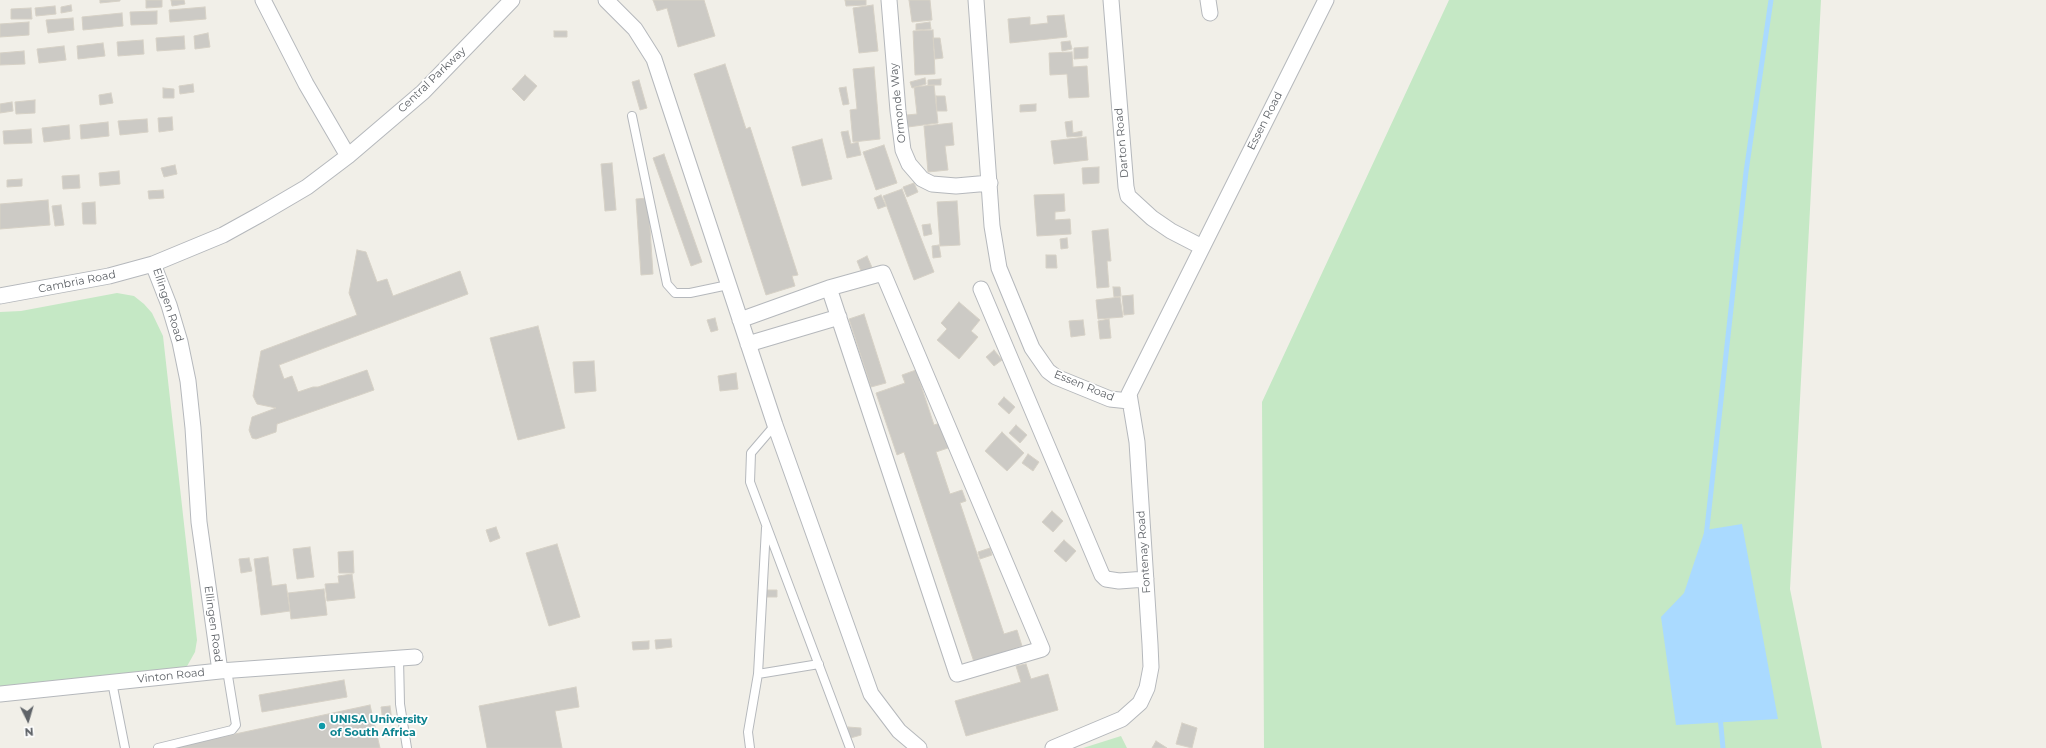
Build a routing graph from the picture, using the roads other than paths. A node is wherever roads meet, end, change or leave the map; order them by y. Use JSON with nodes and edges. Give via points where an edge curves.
{"nodes":[{"id":1,"x":264,"y":0,"type":"edge"},
{"id":2,"x":512,"y":0,"type":"edge"},
{"id":3,"x":606,"y":0,"type":"edge"},
{"id":4,"x":889,"y":0,"type":"edge"},
{"id":5,"x":976,"y":0,"type":"edge"},
{"id":6,"x":1111,"y":0,"type":"edge"},
{"id":7,"x":1326,"y":0,"type":"edge"},
{"id":8,"x":632,"y":116,"type":"dead end"},
{"id":9,"x":348,"y":156,"type":"junction"},
{"id":10,"x":990,"y":183,"type":"junction"},
{"id":11,"x":1202,"y":247,"type":"junction"},
{"id":12,"x":153,"y":264,"type":"junction"},
{"id":13,"x":728,"y":285,"type":"junction"},
{"id":14,"x":829,"y":288,"type":"junction"},
{"id":15,"x":981,"y":289,"type":"dead end"},
{"id":16,"x":1,"y":296,"type":"edge"},
{"id":17,"x":839,"y":317,"type":"junction"},
{"id":18,"x":740,"y":320,"type":"junction"},
{"id":19,"x":748,"y":344,"type":"junction"},
{"id":20,"x":1129,"y":401,"type":"junction"},
{"id":21,"x":774,"y":425,"type":"junction"},
{"id":22,"x":766,"y":525,"type":"junction"},
{"id":23,"x":1146,"y":579,"type":"junction"},
{"id":24,"x":415,"y":657,"type":"dead end"},
{"id":25,"x":399,"y":658,"type":"junction"},
{"id":26,"x":819,"y":664,"type":"junction"},
{"id":27,"x":223,"y":671,"type":"junction"},
{"id":28,"x":758,"y":674,"type":"junction"},
{"id":29,"x":112,"y":682,"type":"junction"},
{"id":30,"x":0,"y":694,"type":"edge"},
{"id":31,"x":125,"y":748,"type":"edge"},
{"id":32,"x":158,"y":748,"type":"edge"},
{"id":33,"x":407,"y":748,"type":"edge"},
{"id":34,"x":750,"y":748,"type":"edge"},
{"id":35,"x":850,"y":748,"type":"edge"},
{"id":36,"x":919,"y":748,"type":"edge"},
{"id":37,"x":1053,"y":748,"type":"edge"}],
"edges":[{"from":1,"to":9,"type":"street","via":[[306,84]]},
{"from":2,"to":9,"type":"street","name":"Central Parkway","via":[[423,92]]},
{"from":3,"to":13,"type":"street","via":[[635,29],[654,59]]},
{"from":4,"to":10,"type":"street","name":"Ormonde Way","via":[[898,111],[903,150],[909,164],[922,179],[932,184],[956,186]]},
{"from":5,"to":10,"type":"street","name":"Essen Road"},
{"from":6,"to":11,"type":"street","name":"Darton Road","via":[[1128,196],[1152,218]]},
{"from":7,"to":11,"type":"street","name":"Essen Road"},
{"from":8,"to":13,"type":"lane","via":[[667,284],[675,293],[690,293]]},
{"from":9,"to":12,"type":"street","name":"Ellingen Road","via":[[307,187],[261,214],[223,235]]},
{"from":10,"to":20,"type":"street","name":"Essen Road","via":[[992,226],[999,268],[1036,354],[1048,371],[1056,377],[1110,399]]},
{"from":11,"to":20,"type":"street","name":"Essen Road","via":[[1129,394]]},
{"from":12,"to":16,"type":"street","name":"Cambria Road","via":[[109,276]]},
{"from":12,"to":27,"type":"street","name":"Ellingen Road","via":[[169,305],[188,381],[199,522]]},
{"from":13,"to":18,"type":"street"},
{"from":14,"to":17,"type":"street"},
{"from":14,"to":17,"type":"street","via":[[883,273],[1042,649],[957,674]]},
{"from":14,"to":18,"type":"street"},
{"from":15,"to":23,"type":"street","via":[[1102,575],[1106,579],[1119,581]]},
{"from":17,"to":19,"type":"street"},
{"from":18,"to":19,"type":"street"},
{"from":19,"to":21,"type":"street"},
{"from":20,"to":23,"type":"street","name":"Fontenay Road","via":[[1137,442]]},
{"from":21,"to":22,"type":"lane","via":[[754,448],[750,465],[750,482]]},
{"from":21,"to":36,"type":"street","via":[[871,694],[900,731]]},
{"from":22,"to":26,"type":"lane"},
{"from":22,"to":28,"type":"lane"},
{"from":23,"to":37,"type":"street","name":"Fontenay Road","via":[[1151,667],[1147,688],[1140,703],[1122,719]]},
{"from":24,"to":25,"type":"street","name":"Vinton Road"},
{"from":25,"to":27,"type":"street","name":"Vinton Road"},
{"from":25,"to":33,"type":"lane","via":[[400,704]]},
{"from":26,"to":28,"type":"lane"},
{"from":26,"to":35,"type":"lane"},
{"from":27,"to":29,"type":"street","name":"Vinton Road"},
{"from":27,"to":32,"type":"lane","via":[[236,725],[232,730]]},
{"from":28,"to":34,"type":"lane","via":[[748,732]]},
{"from":29,"to":30,"type":"street","name":"Vinton Road"},
{"from":29,"to":31,"type":"lane"}]}
